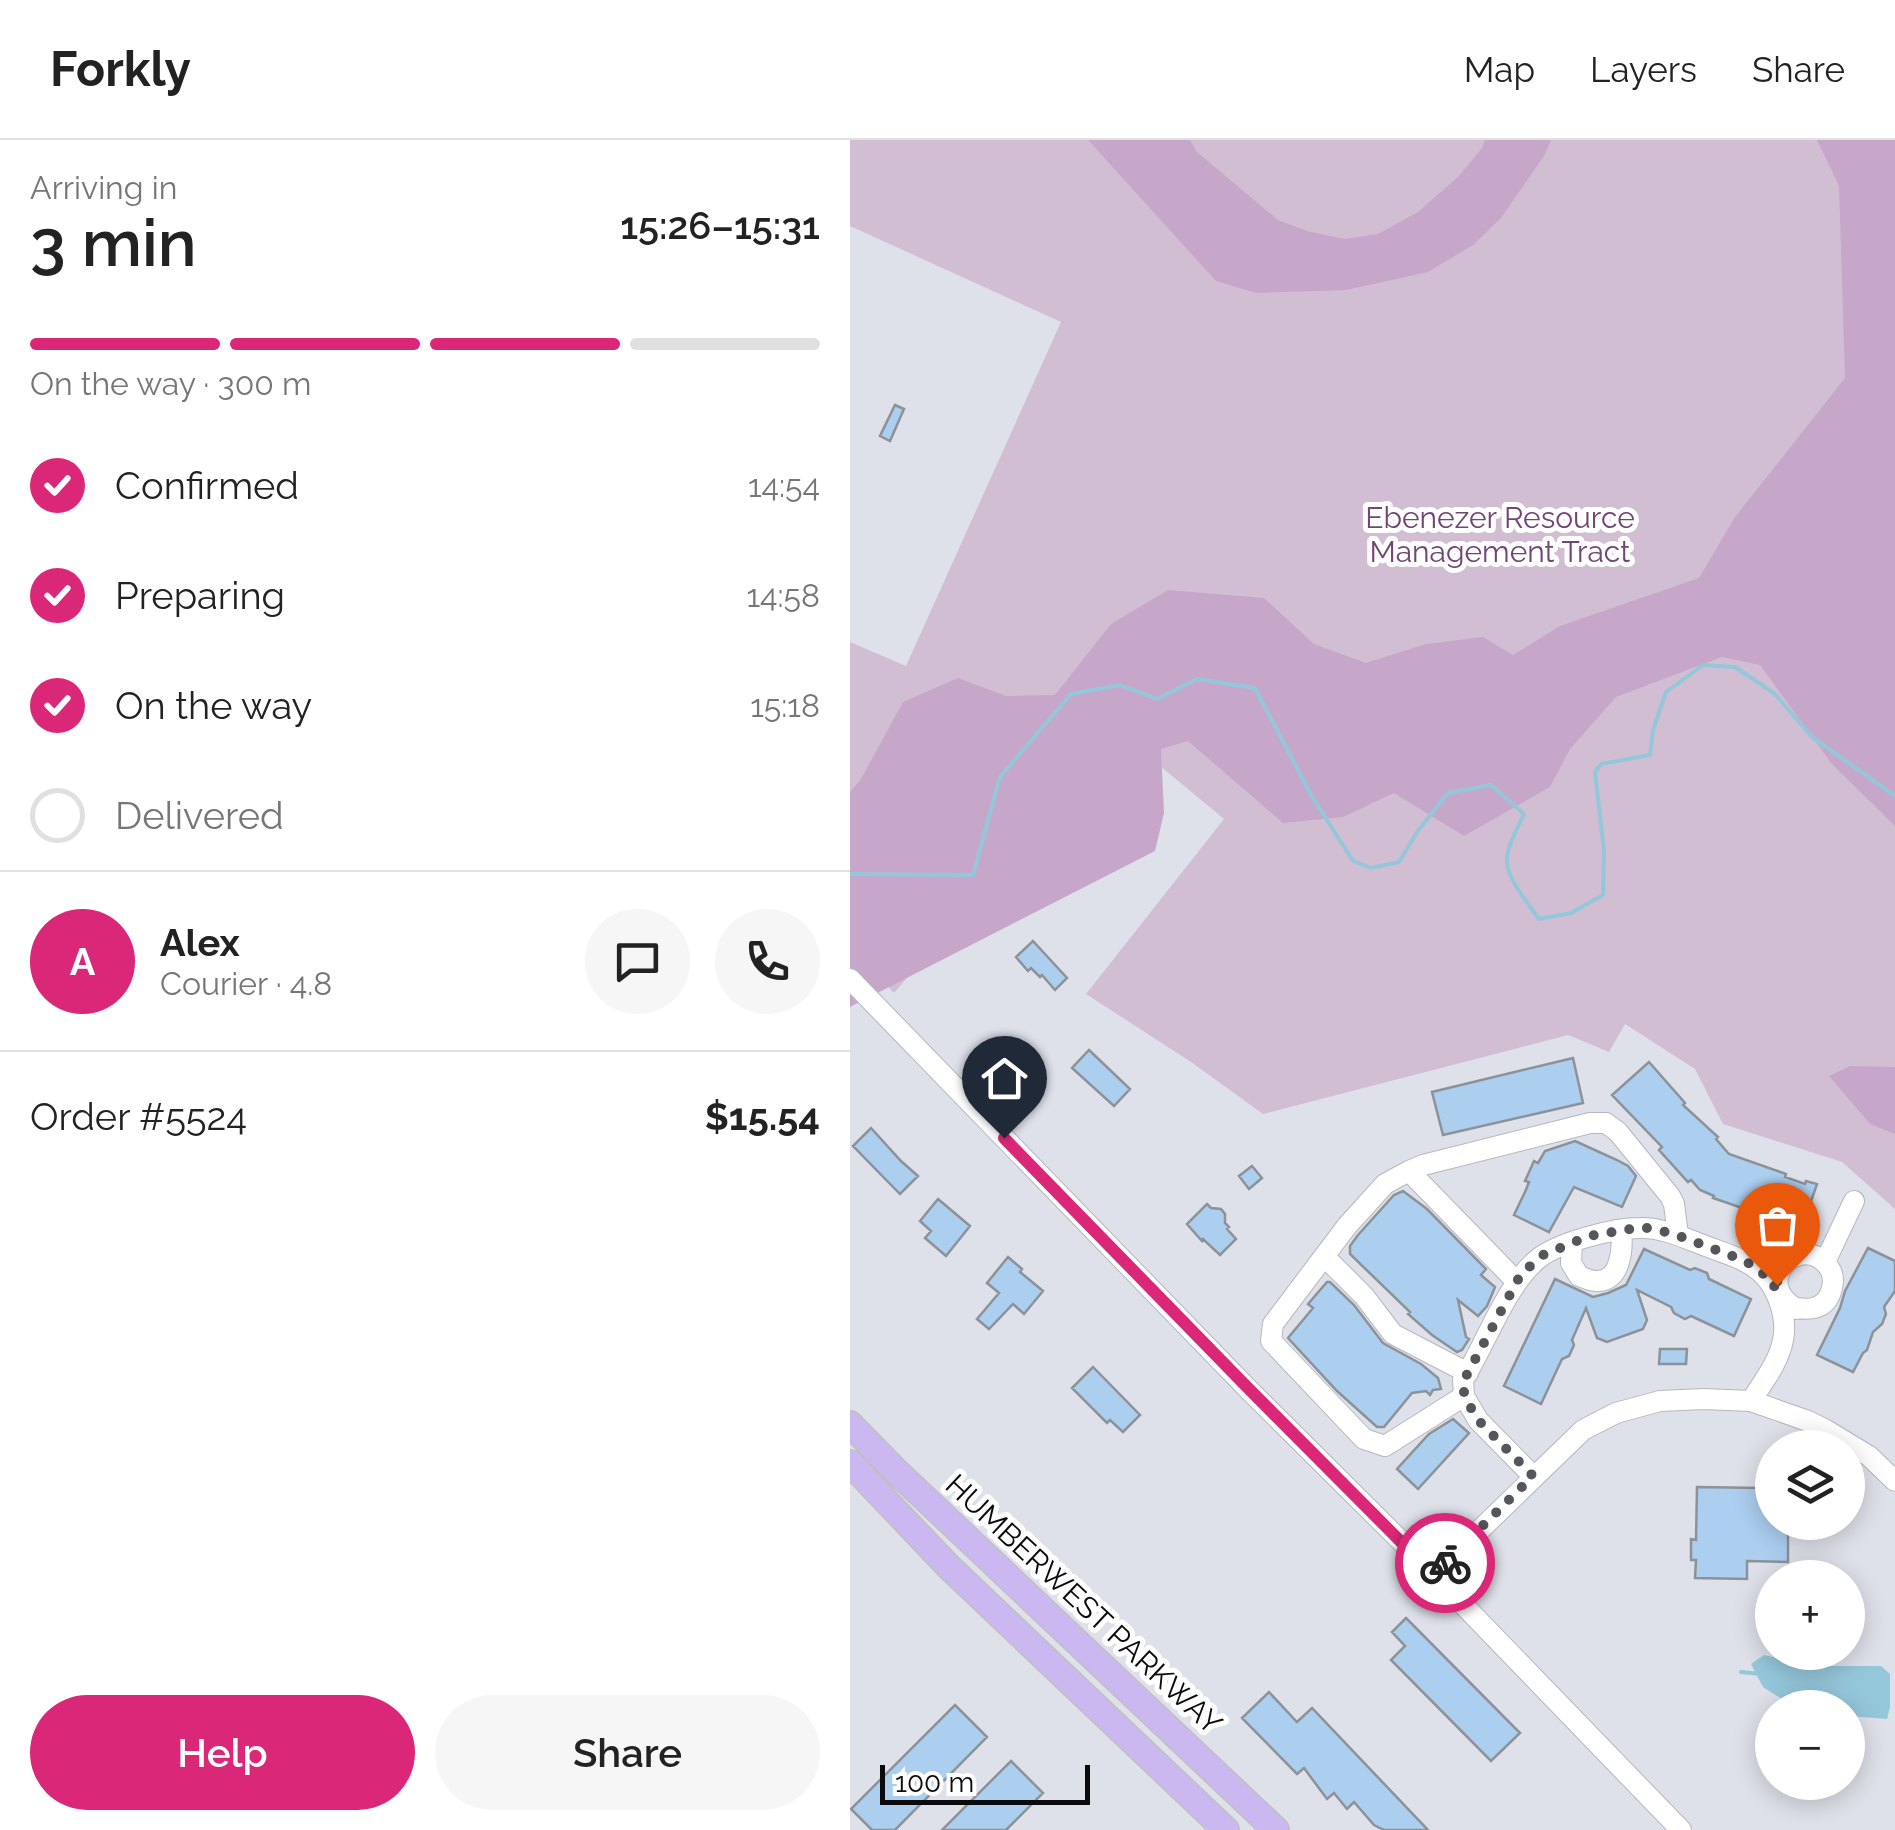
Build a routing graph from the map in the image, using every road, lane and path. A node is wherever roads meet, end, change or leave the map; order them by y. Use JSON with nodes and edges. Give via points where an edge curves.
{"nodes":[{"id":1,"x":850,"y":979,"type":"edge"},
{"id":2,"x":1409,"y":1171,"type":"junction"},
{"id":3,"x":1854,"y":1201,"type":"dead end"},
{"id":4,"x":1621,"y":1231,"type":"junction"},
{"id":5,"x":1678,"y":1236,"type":"junction"},
{"id":6,"x":1572,"y":1243,"type":"junction"},
{"id":7,"x":1325,"y":1257,"type":"junction"},
{"id":8,"x":1825,"y":1262,"type":"junction"},
{"id":9,"x":1517,"y":1282,"type":"junction"},
{"id":10,"x":1782,"y":1294,"type":"junction"},
{"id":11,"x":1468,"y":1373,"type":"junction"},
{"id":12,"x":1464,"y":1396,"type":"junction"},
{"id":13,"x":1752,"y":1401,"type":"junction"},
{"id":14,"x":850,"y":1424,"type":"edge"},
{"id":15,"x":850,"y":1463,"type":"edge"},
{"id":16,"x":1533,"y":1476,"type":"junction"},
{"id":17,"x":1895,"y":1481,"type":"edge"},
{"id":18,"x":1432,"y":1573,"type":"junction"},
{"id":19,"x":1226,"y":1830,"type":"edge"},
{"id":20,"x":1276,"y":1830,"type":"edge"},
{"id":21,"x":1681,"y":1830,"type":"edge"}],
"edges":[{"from":1,"to":18,"type":"street"},
{"from":2,"to":5,"type":"street","via":[[1606,1123],[1670,1196]]},
{"from":2,"to":7,"type":"street","via":[[1385,1184]]},
{"from":2,"to":9,"type":"street"},
{"from":3,"to":8,"type":"street"},
{"from":4,"to":5,"type":"street","via":[[1642,1227]]},
{"from":4,"to":6,"type":"street"},
{"from":4,"to":6,"type":"street","via":[[1618,1267],[1598,1282],[1579,1276]]},
{"from":5,"to":10,"type":"street","via":[[1743,1260]]},
{"from":6,"to":9,"type":"street","via":[[1543,1255]]},
{"from":7,"to":11,"type":"street","via":[[1394,1334]]},
{"from":7,"to":12,"type":"street","via":[[1274,1324],[1271,1340],[1364,1439],[1385,1446]]},
{"from":8,"to":10,"type":"street","via":[[1792,1257],[1784,1264]]},
{"from":8,"to":10,"type":"street","via":[[1832,1292],[1818,1307],[1807,1310]]},
{"from":9,"to":11,"type":"street"},
{"from":10,"to":13,"type":"street","via":[[1784,1340]]},
{"from":11,"to":12,"type":"street"},
{"from":12,"to":16,"type":"street","via":[[1478,1420]]},
{"from":13,"to":16,"type":"street","via":[[1660,1402],[1616,1413],[1583,1430]]},
{"from":13,"to":17,"type":"street","via":[[1808,1420],[1869,1456]]},
{"from":14,"to":20,"type":"main road","name":"HUMBERWEST PARKWAY"},
{"from":15,"to":19,"type":"main road","name":"HUMBERWEST PARKWAY","via":[[949,1567]]},
{"from":16,"to":18,"type":"street"},
{"from":18,"to":21,"type":"street"}]}
